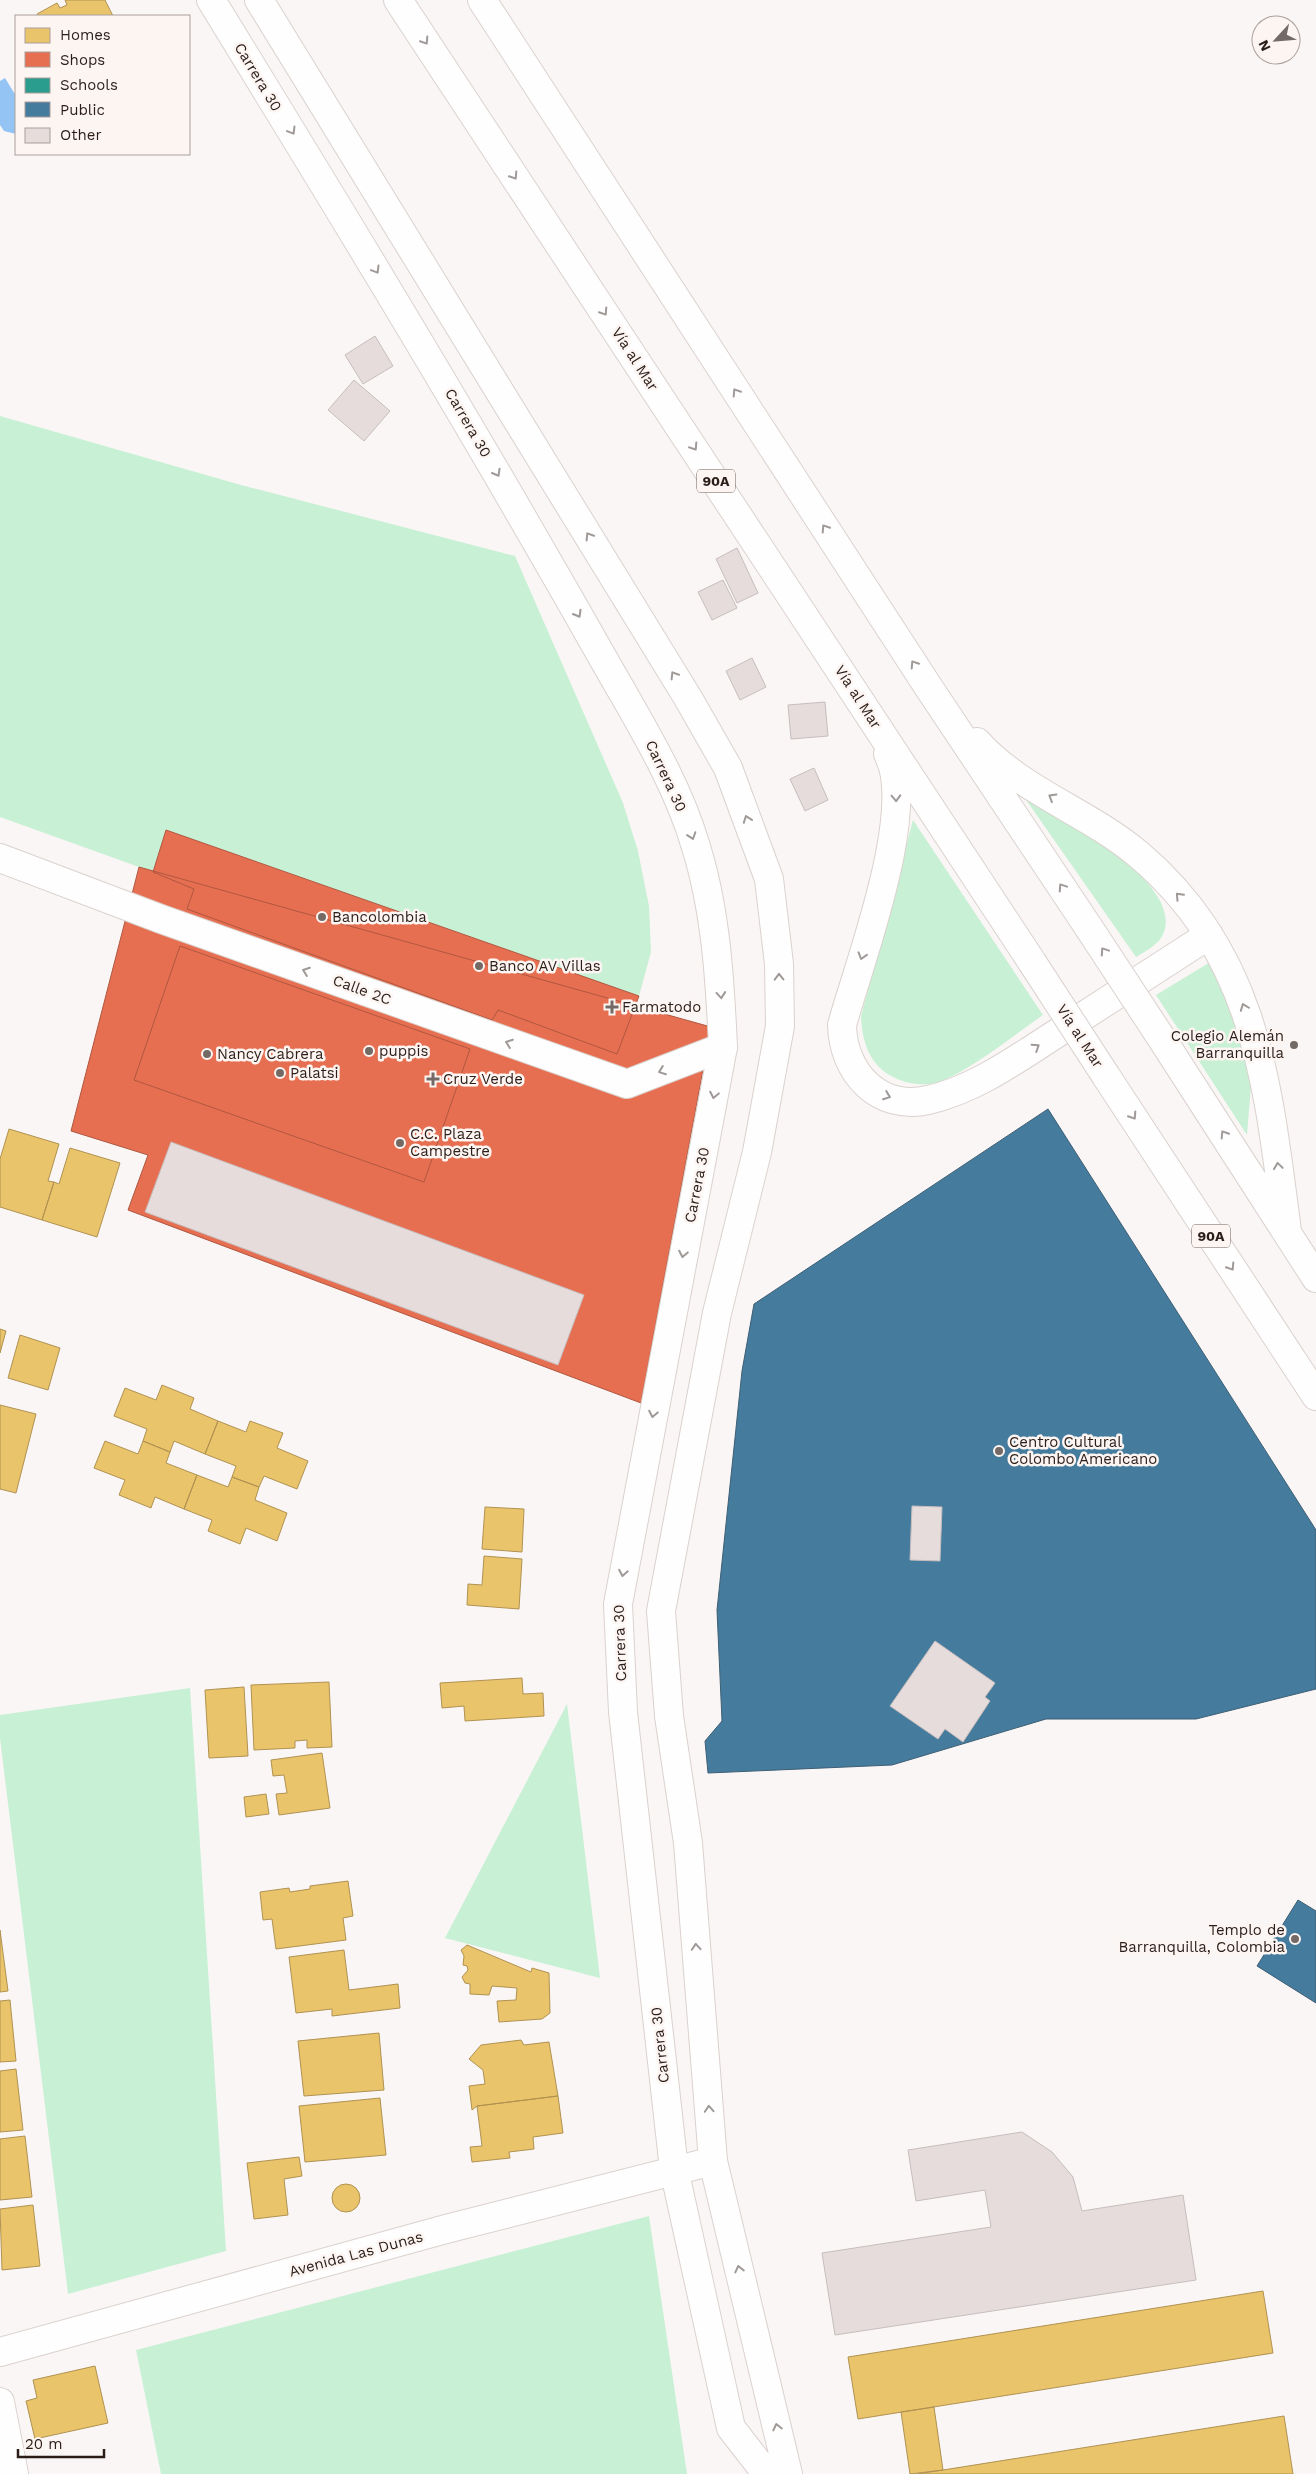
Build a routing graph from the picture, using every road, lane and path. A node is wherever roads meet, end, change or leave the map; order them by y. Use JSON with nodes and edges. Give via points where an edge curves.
{"nodes":[{"id":1,"x":211,"y":0,"type":"edge"},
{"id":2,"x":259,"y":0,"type":"edge"},
{"id":3,"x":398,"y":0,"type":"edge"},
{"id":4,"x":482,"y":0,"type":"edge"},
{"id":5,"x":853,"y":689,"type":"junction"},
{"id":6,"x":931,"y":690,"type":"junction"},
{"id":7,"x":0,"y":858,"type":"edge"},
{"id":8,"x":1209,"y":935,"type":"junction"},
{"id":9,"x":724,"y":1047,"type":"junction"},
{"id":10,"x":1287,"y":1231,"type":"junction"},
{"id":11,"x":1316,"y":1278,"type":"edge"},
{"id":12,"x":1316,"y":1396,"type":"edge"},
{"id":13,"x":713,"y":2161,"type":"junction"},
{"id":14,"x":674,"y":2169,"type":"junction"},
{"id":15,"x":0,"y":2352,"type":"edge"},
{"id":16,"x":0,"y":2402,"type":"edge"},
{"id":17,"x":14,"y":2474,"type":"edge"},
{"id":18,"x":770,"y":2474,"type":"edge"},
{"id":19,"x":788,"y":2474,"type":"edge"}],
"edges":[{"from":1,"to":9,"type":"main road","name":"Carrera 30","one_way":true,"via":[[446,386],[640,723],[679,798],[697,849],[709,906]]},
{"from":13,"to":2,"type":"main road","one_way":true,"via":[[688,1843],[669,1716],[661,1611],[717,1313],[757,1152],[777,1050],[779,964],[769,879],[728,768],[688,698]]},
{"from":3,"to":5,"type":"main road","name":"Vía al Mar","number":"90A","one_way":true},
{"from":6,"to":4,"type":"main road","one_way":true},
{"from":5,"to":8,"type":"main road","one_way":true,"via":[[890,759],[896,806],[893,845],[842,1025],[848,1060],[868,1086],[891,1099],[915,1102],[956,1091],[1006,1066]]},
{"from":5,"to":12,"type":"main road","name":"Vía al Mar","number":"90A","one_way":true,"bridge":true},
{"from":8,"to":6,"type":"main road","one_way":true,"via":[[1185,903],[1138,854],[1000,764]]},
{"from":10,"to":6,"type":"main road","one_way":true,"bridge":true},
{"from":9,"to":7,"type":"main road","name":"Calle 2C","one_way":true,"via":[[627,1084]]},
{"from":10,"to":8,"type":"main road","one_way":true,"via":[[1272,1120],[1256,1039],[1234,981]]},
{"from":9,"to":14,"type":"main road","name":"Carrera 30","one_way":true,"via":[[618,1604],[623,1712]]},
{"from":10,"to":11,"type":"main road"},
{"from":13,"to":14,"type":"main road","name":"Avenida Las Dunas"},
{"from":19,"to":13,"type":"main road","one_way":true},
{"from":14,"to":15,"type":"main road","name":"Avenida Las Dunas"},
{"from":14,"to":18,"type":"main road","name":"Carrera 30","via":[[730,2428]]},
{"from":16,"to":17,"type":"main road"}]}
